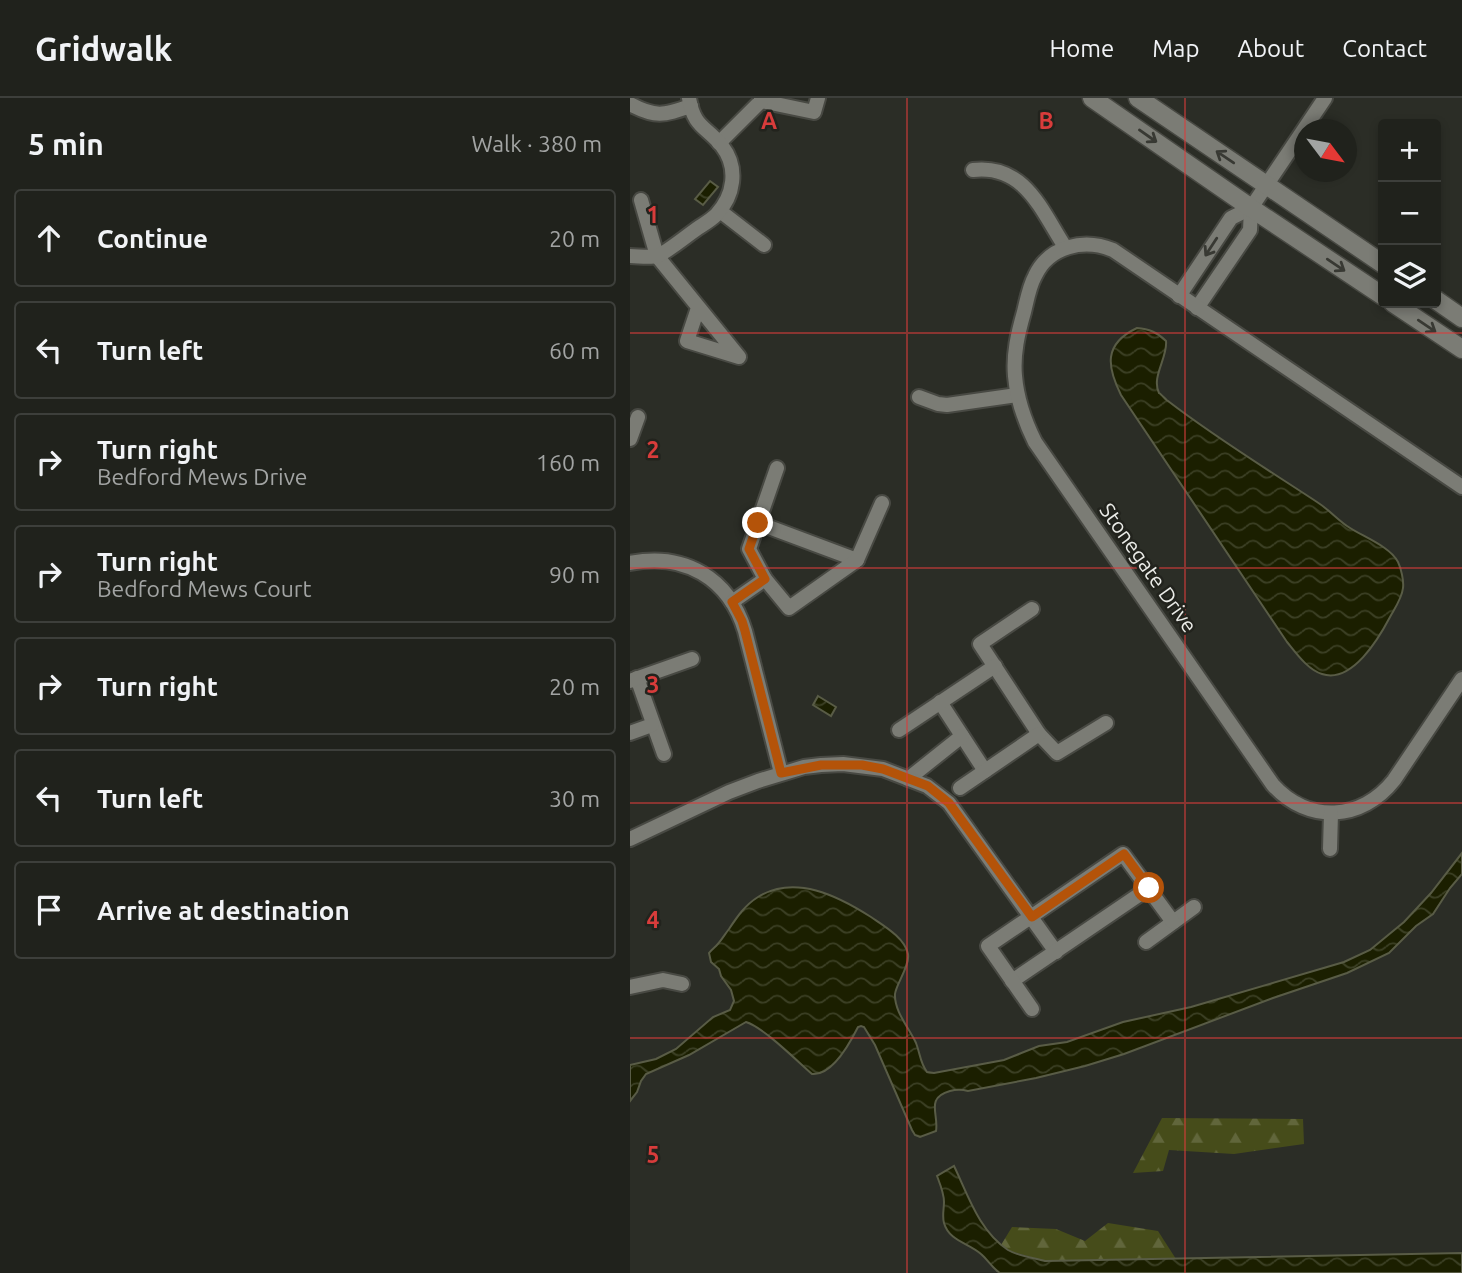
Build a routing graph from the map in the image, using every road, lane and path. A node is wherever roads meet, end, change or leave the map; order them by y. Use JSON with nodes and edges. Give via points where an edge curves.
{"nodes":[{"id":1,"x":818,"y":98,"type":"edge"},
{"id":2,"x":1092,"y":98,"type":"edge"},
{"id":3,"x":1138,"y":98,"type":"edge"},
{"id":4,"x":1325,"y":98,"type":"edge"},
{"id":5,"x":761,"y":100,"type":"edge"},
{"id":6,"x":690,"y":102,"type":"edge"},
{"id":7,"x":630,"y":104,"type":"edge"},
{"id":8,"x":719,"y":142,"type":"junction"},
{"id":9,"x":973,"y":170,"type":"dead end"},
{"id":10,"x":1267,"y":185,"type":"junction"},
{"id":11,"x":641,"y":200,"type":"dead end"},
{"id":12,"x":1251,"y":208,"type":"junction"},
{"id":13,"x":720,"y":211,"type":"junction"},
{"id":14,"x":764,"y":245,"type":"dead end"},
{"id":15,"x":1065,"y":247,"type":"junction"},
{"id":16,"x":630,"y":256,"type":"edge"},
{"id":17,"x":657,"y":256,"type":"junction"},
{"id":18,"x":1378,"y":261,"type":"edge"},
{"id":19,"x":1378,"y":293,"type":"edge"},
{"id":20,"x":1180,"y":296,"type":"junction"},
{"id":21,"x":1441,"y":303,"type":"edge"},
{"id":22,"x":698,"y":308,"type":"dead end"},
{"id":23,"x":1197,"y":308,"type":"junction"},
{"id":24,"x":1400,"y":308,"type":"edge"},
{"id":25,"x":1462,"y":317,"type":"edge"},
{"id":26,"x":1462,"y":349,"type":"edge"},
{"id":27,"x":1017,"y":395,"type":"junction"},
{"id":28,"x":919,"y":397,"type":"dead end"},
{"id":29,"x":638,"y":418,"type":"dead end"},
{"id":30,"x":630,"y":439,"type":"edge"},
{"id":31,"x":777,"y":468,"type":"dead end"},
{"id":32,"x":1462,"y":487,"type":"edge"},
{"id":33,"x":882,"y":503,"type":"dead end"},
{"id":34,"x":758,"y":523,"type":"junction"},
{"id":35,"x":857,"y":560,"type":"junction"},
{"id":36,"x":630,"y":563,"type":"edge"},
{"id":37,"x":765,"y":579,"type":"junction"},
{"id":38,"x":732,"y":602,"type":"junction"},
{"id":39,"x":1032,"y":609,"type":"dead end"},
{"id":40,"x":692,"y":659,"type":"dead end"},
{"id":41,"x":995,"y":666,"type":"junction"},
{"id":42,"x":1462,"y":678,"type":"edge"},
{"id":43,"x":634,"y":680,"type":"edge"},
{"id":44,"x":940,"y":702,"type":"junction"},
{"id":45,"x":1106,"y":723,"type":"dead end"},
{"id":46,"x":652,"y":725,"type":"junction"},
{"id":47,"x":899,"y":730,"type":"dead end"},
{"id":48,"x":630,"y":733,"type":"edge"},
{"id":49,"x":1039,"y":734,"type":"junction"},
{"id":50,"x":962,"y":736,"type":"junction"},
{"id":51,"x":664,"y":754,"type":"dead end"},
{"id":52,"x":985,"y":771,"type":"junction"},
{"id":53,"x":781,"y":773,"type":"junction"},
{"id":54,"x":908,"y":779,"type":"junction"},
{"id":55,"x":960,"y":788,"type":"dead end"},
{"id":56,"x":1331,"y":813,"type":"junction"},
{"id":57,"x":630,"y":839,"type":"edge"},
{"id":58,"x":1329,"y":849,"type":"dead end"},
{"id":59,"x":1149,"y":888,"type":"junction"},
{"id":60,"x":1194,"y":907,"type":"dead end"},
{"id":61,"x":1032,"y":917,"type":"junction"},
{"id":62,"x":1173,"y":922,"type":"junction"},
{"id":63,"x":1146,"y":942,"type":"dead end"},
{"id":64,"x":1056,"y":952,"type":"junction"},
{"id":65,"x":1012,"y":981,"type":"junction"},
{"id":66,"x":682,"y":984,"type":"dead end"},
{"id":67,"x":630,"y":987,"type":"edge"},
{"id":68,"x":1031,"y":1009,"type":"dead end"}],
"edges":[{"from":1,"to":5,"type":"street","via":[[814,113]]},
{"from":2,"to":12,"type":"street","one_way":true},
{"from":10,"to":3,"type":"street","one_way":true},
{"from":4,"to":10,"type":"street"},
{"from":5,"to":8,"type":"street"},
{"from":6,"to":7,"type":"street","via":[[664,115]]},
{"from":6,"to":8,"type":"street","via":[[699,124]]},
{"from":8,"to":13,"type":"street","via":[[733,177],[730,195]]},
{"from":9,"to":15,"type":"street","via":[[1002,172],[1020,181]]},
{"from":10,"to":12,"type":"street"},
{"from":10,"to":18,"type":"street"},
{"from":11,"to":17,"type":"street"},
{"from":12,"to":19,"type":"street","one_way":true},
{"from":12,"to":20,"type":"street","one_way":true,"via":[[1231,218]]},
{"from":12,"to":23,"type":"street","via":[[1250,230]]},
{"from":13,"to":14,"type":"street"},
{"from":13,"to":17,"type":"street"},
{"from":15,"to":20,"type":"street","via":[[1084,243],[1104,246]]},
{"from":15,"to":27,"type":"street","name":"Stonegate Drive","via":[[1046,260],[1031,285],[1015,352]]},
{"from":16,"to":17,"type":"street"},
{"from":17,"to":22,"type":"street"},
{"from":20,"to":23,"type":"street"},
{"from":21,"to":25,"type":"street"},
{"from":23,"to":32,"type":"street"},
{"from":24,"to":26,"type":"street","one_way":true},
{"from":27,"to":28,"type":"street","via":[[947,405]]},
{"from":27,"to":56,"type":"street","name":"Stonegate Drive","via":[[1035,442],[1273,785],[1294,803]]},
{"from":29,"to":30,"type":"street"},
{"from":31,"to":34,"type":"street"},
{"from":33,"to":35,"type":"street"},
{"from":34,"to":35,"type":"street"},
{"from":34,"to":37,"type":"street","via":[[749,549]]},
{"from":35,"to":37,"type":"street","via":[[789,608]]},
{"from":36,"to":38,"type":"street","via":[[651,560],[692,568],[719,586]]},
{"from":37,"to":38,"type":"street"},
{"from":38,"to":53,"type":"street","via":[[745,631]]},
{"from":39,"to":41,"type":"street","via":[[980,644]]},
{"from":40,"to":43,"type":"street"},
{"from":41,"to":44,"type":"street"},
{"from":41,"to":49,"type":"street"},
{"from":42,"to":56,"type":"street","name":"Stonegate Drive","via":[[1387,789],[1355,809]]},
{"from":43,"to":46,"type":"street"},
{"from":44,"to":47,"type":"street"},
{"from":44,"to":50,"type":"street"},
{"from":45,"to":49,"type":"street","via":[[1057,753]]},
{"from":46,"to":48,"type":"street"},
{"from":46,"to":51,"type":"street"},
{"from":49,"to":52,"type":"street"},
{"from":50,"to":52,"type":"street"},
{"from":50,"to":54,"type":"street"},
{"from":52,"to":55,"type":"street"},
{"from":53,"to":54,"type":"street","via":[[844,764],[883,769]]},
{"from":53,"to":57,"type":"street"},
{"from":54,"to":61,"type":"street","via":[[928,786],[949,803]]},
{"from":56,"to":58,"type":"street"},
{"from":59,"to":61,"type":"street","via":[[1124,854]]},
{"from":59,"to":62,"type":"street"},
{"from":59,"to":64,"type":"street"},
{"from":60,"to":62,"type":"street"},
{"from":61,"to":64,"type":"street"},
{"from":61,"to":65,"type":"street","via":[[988,946]]},
{"from":62,"to":63,"type":"street"},
{"from":64,"to":65,"type":"street"},
{"from":65,"to":68,"type":"street"},
{"from":66,"to":67,"type":"street","via":[[663,980]]}]}
